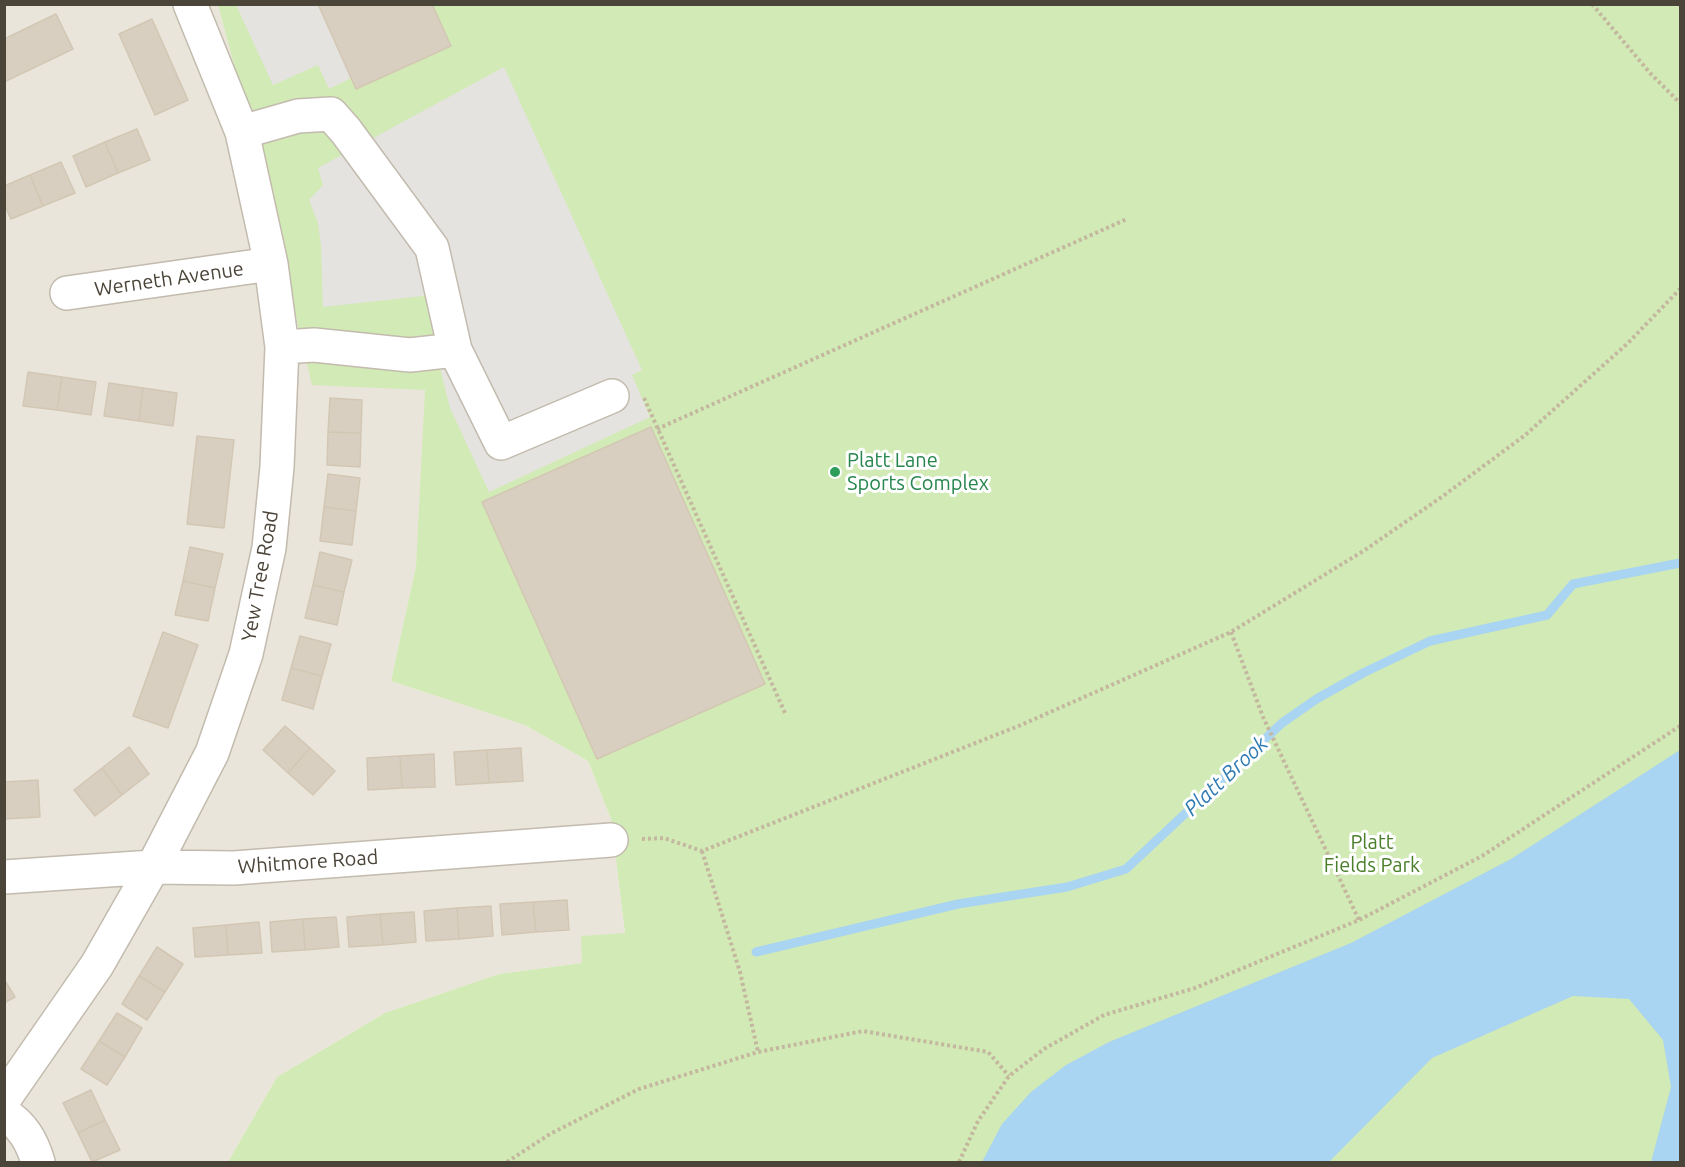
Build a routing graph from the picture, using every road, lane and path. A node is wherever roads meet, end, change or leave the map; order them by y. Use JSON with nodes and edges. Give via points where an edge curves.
{"nodes":[{"id":1,"x":190,"y":4,"type":"edge"},
{"id":2,"x":1592,"y":4,"type":"edge"},
{"id":3,"x":1680,"y":103,"type":"edge"},
{"id":4,"x":242,"y":132,"type":"junction"},
{"id":5,"x":1127,"y":219,"type":"dead end"},
{"id":6,"x":271,"y":264,"type":"junction"},
{"id":7,"x":1680,"y":289,"type":"edge"},
{"id":8,"x":67,"y":293,"type":"dead end"},
{"id":9,"x":282,"y":346,"type":"junction"},
{"id":10,"x":455,"y":350,"type":"junction"},
{"id":11,"x":612,"y":396,"type":"joint"},
{"id":12,"x":657,"y":429,"type":"junction"},
{"id":13,"x":1231,"y":632,"type":"junction"},
{"id":14,"x":785,"y":713,"type":"dead end"},
{"id":15,"x":1680,"y":726,"type":"edge"},
{"id":16,"x":611,"y":840,"type":"joint"},
{"id":17,"x":702,"y":850,"type":"junction"},
{"id":18,"x":153,"y":867,"type":"junction"},
{"id":19,"x":4,"y":877,"type":"edge"},
{"id":20,"x":1359,"y":920,"type":"junction"},
{"id":21,"x":758,"y":1052,"type":"junction"},
{"id":22,"x":1009,"y":1076,"type":"junction"},
{"id":23,"x":4,"y":1099,"type":"edge"},
{"id":24,"x":4,"y":1114,"type":"edge"},
{"id":25,"x":38,"y":1162,"type":"edge"},
{"id":26,"x":507,"y":1162,"type":"edge"},
{"id":27,"x":959,"y":1162,"type":"edge"}],
"edges":[{"from":1,"to":4,"type":"street","name":"Yew Tree Road"},
{"from":2,"to":3,"type":"path"},
{"from":4,"to":6,"type":"street","name":"Yew Tree Road"},
{"from":4,"to":10,"type":"street","via":[[298,116],[331,114],[432,248]]},
{"from":5,"to":12,"type":"path"},
{"from":6,"to":8,"type":"street","name":"Werneth Avenue"},
{"from":6,"to":9,"type":"street","name":"Yew Tree Road"},
{"from":7,"to":13,"type":"path","via":[[1628,343],[1524,436],[1365,550]]},
{"from":9,"to":10,"type":"street","via":[[314,345],[410,355]]},
{"from":9,"to":18,"type":"street","name":"Yew Tree Road","via":[[269,548],[246,654],[212,753]]},
{"from":10,"to":11,"type":"street","via":[[501,443]]},
{"from":11,"to":12,"type":"path","via":[[638,385]]},
{"from":12,"to":14,"type":"path"},
{"from":13,"to":17,"type":"path","via":[[1011,730]]},
{"from":13,"to":20,"type":"path","via":[[1263,717]]},
{"from":15,"to":20,"type":"path","via":[[1482,856]]},
{"from":16,"to":17,"type":"path","via":[[664,838]]},
{"from":16,"to":18,"type":"street","name":"Whitmore Road","via":[[234,868]]},
{"from":17,"to":21,"type":"path","via":[[740,972]]},
{"from":18,"to":19,"type":"street","name":"Whitmore Road"},
{"from":18,"to":23,"type":"street","name":"Yew Tree Road","via":[[96,965]]},
{"from":20,"to":22,"type":"path","via":[[1195,988],[1104,1015],[1044,1049]]},
{"from":21,"to":22,"type":"path","via":[[863,1031],[988,1052]]},
{"from":21,"to":26,"type":"path","via":[[639,1089],[550,1134]]},
{"from":22,"to":27,"type":"path","via":[[978,1120]]},
{"from":24,"to":25,"type":"street","via":[[21,1126]]}]}
